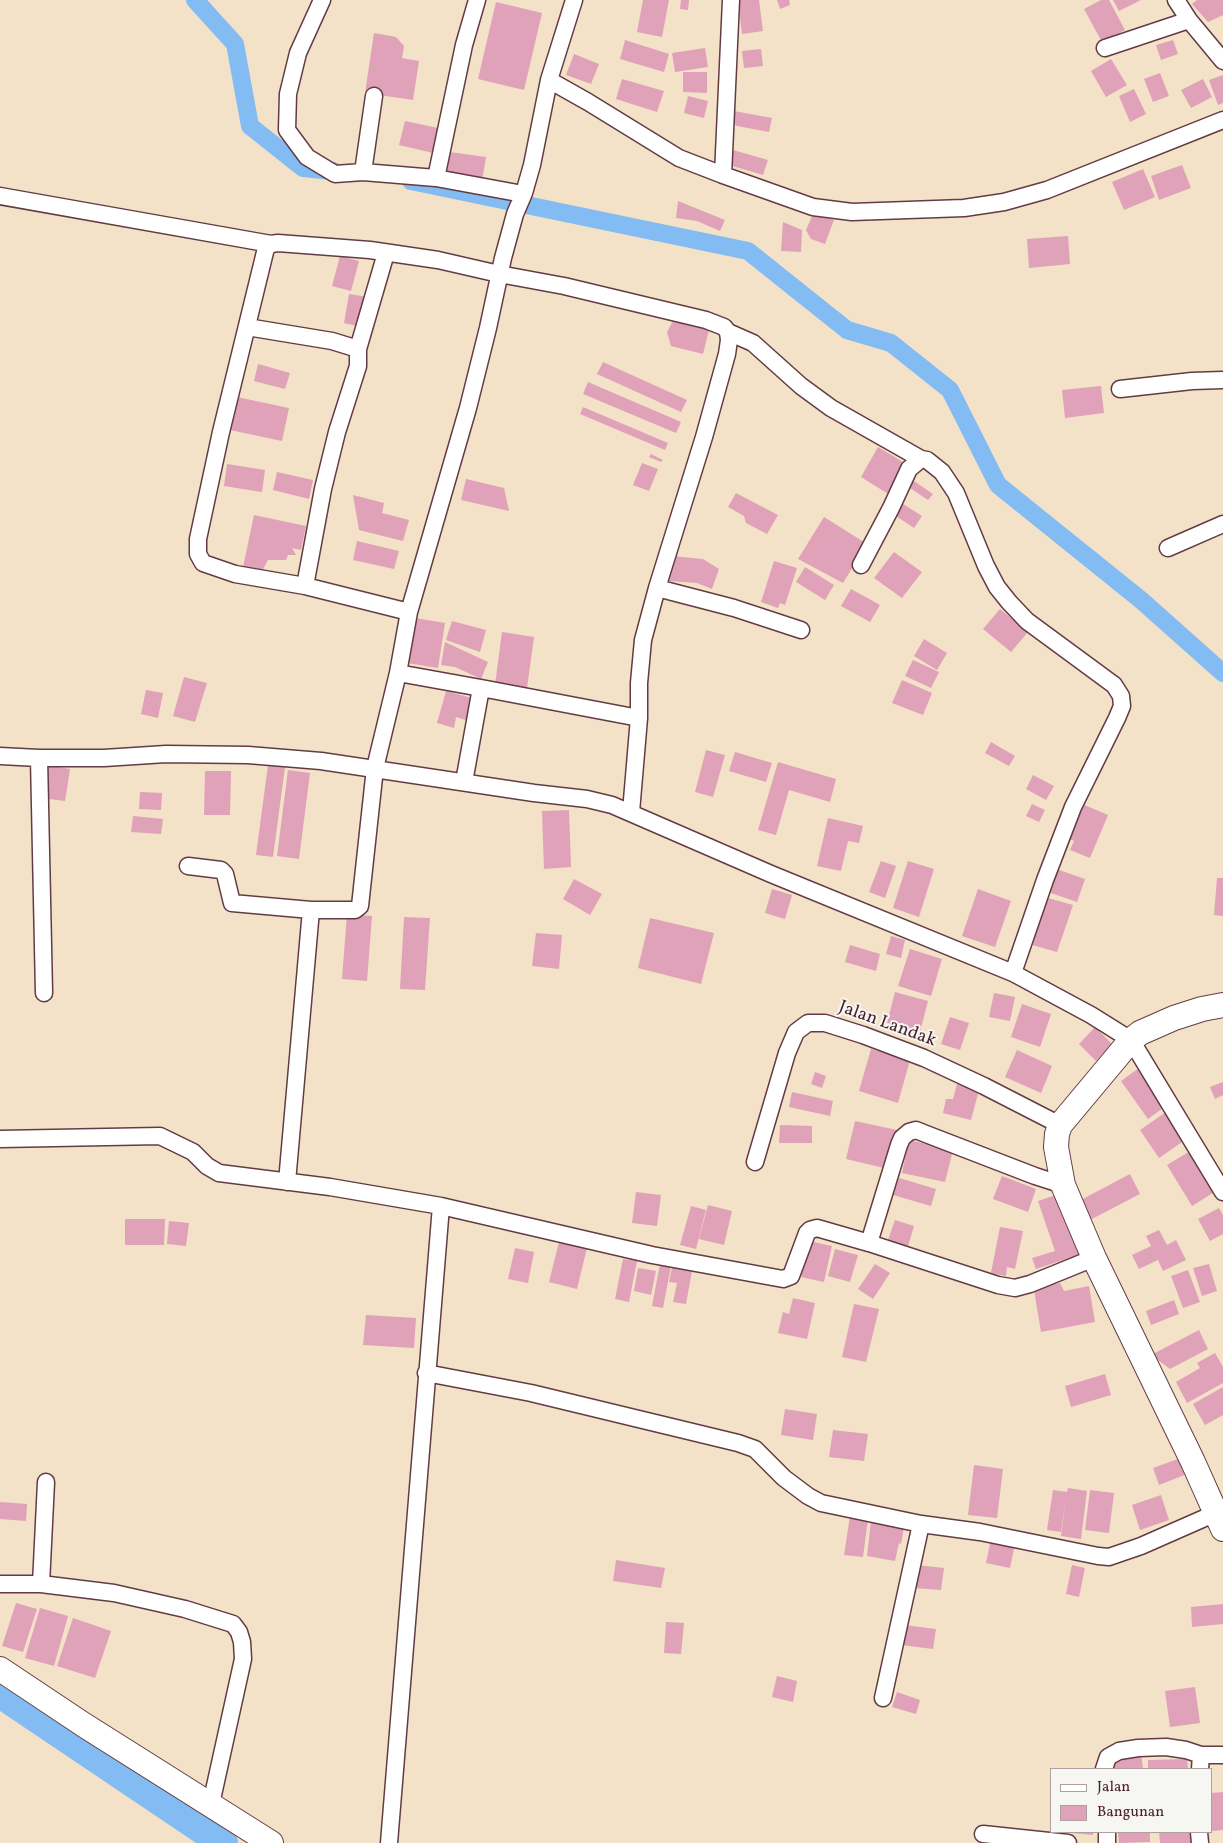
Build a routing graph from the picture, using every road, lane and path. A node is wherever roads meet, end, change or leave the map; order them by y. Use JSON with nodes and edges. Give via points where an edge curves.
{"nodes":[{"id":1,"x":322,"y":0,"type":"edge"},
{"id":2,"x":477,"y":0,"type":"edge"},
{"id":3,"x":574,"y":0,"type":"edge"},
{"id":4,"x":731,"y":0,"type":"edge"},
{"id":5,"x":1176,"y":0,"type":"edge"},
{"id":6,"x":1189,"y":20,"type":"junction"},
{"id":7,"x":1105,"y":48,"type":"dead end"},
{"id":8,"x":1223,"y":61,"type":"edge"},
{"id":9,"x":549,"y":80,"type":"junction"},
{"id":10,"x":374,"y":96,"type":"dead end"},
{"id":11,"x":1223,"y":120,"type":"edge"},
{"id":12,"x":363,"y":172,"type":"junction"},
{"id":13,"x":723,"y":176,"type":"junction"},
{"id":14,"x":436,"y":178,"type":"junction"},
{"id":15,"x":523,"y":194,"type":"junction"},
{"id":16,"x":0,"y":196,"type":"edge"},
{"id":17,"x":271,"y":244,"type":"junction"},
{"id":18,"x":386,"y":253,"type":"junction"},
{"id":19,"x":501,"y":266,"type":"junction"},
{"id":20,"x":247,"y":328,"type":"junction"},
{"id":21,"x":728,"y":332,"type":"junction"},
{"id":22,"x":358,"y":349,"type":"junction"},
{"id":23,"x":1223,"y":380,"type":"edge"},
{"id":24,"x":1120,"y":389,"type":"dead end"},
{"id":25,"x":921,"y":459,"type":"junction"},
{"id":26,"x":1223,"y":524,"type":"edge"},
{"id":27,"x":1168,"y":548,"type":"dead end"},
{"id":28,"x":861,"y":565,"type":"dead end"},
{"id":29,"x":305,"y":586,"type":"junction"},
{"id":30,"x":657,"y":588,"type":"junction"},
{"id":31,"x":409,"y":612,"type":"junction"},
{"id":32,"x":801,"y":630,"type":"dead end"},
{"id":33,"x":398,"y":673,"type":"junction"},
{"id":34,"x":480,"y":688,"type":"junction"},
{"id":35,"x":639,"y":718,"type":"junction"},
{"id":36,"x":0,"y":756,"type":"edge"},
{"id":37,"x":39,"y":758,"type":"junction"},
{"id":38,"x":375,"y":768,"type":"junction"},
{"id":39,"x":464,"y":782,"type":"junction"},
{"id":40,"x":631,"y":812,"type":"junction"},
{"id":41,"x":188,"y":866,"type":"dead end"},
{"id":42,"x":311,"y":910,"type":"junction"},
{"id":43,"x":1013,"y":973,"type":"junction"},
{"id":44,"x":44,"y":993,"type":"dead end"},
{"id":45,"x":1223,"y":1005,"type":"edge"},
{"id":46,"x":1131,"y":1040,"type":"junction"},
{"id":47,"x":1060,"y":1125,"type":"junction"},
{"id":48,"x":0,"y":1139,"type":"edge"},
{"id":49,"x":755,"y":1162,"type":"dead end"},
{"id":50,"x":287,"y":1182,"type":"junction"},
{"id":51,"x":1063,"y":1185,"type":"junction"},
{"id":52,"x":1223,"y":1192,"type":"edge"},
{"id":53,"x":441,"y":1206,"type":"junction"},
{"id":54,"x":868,"y":1243,"type":"junction"},
{"id":55,"x":1094,"y":1258,"type":"junction"},
{"id":56,"x":426,"y":1373,"type":"junction"},
{"id":57,"x":46,"y":1482,"type":"dead end"},
{"id":58,"x":1219,"y":1521,"type":"edge"},
{"id":59,"x":921,"y":1524,"type":"junction"},
{"id":60,"x":0,"y":1584,"type":"edge"},
{"id":61,"x":41,"y":1584,"type":"junction"},
{"id":62,"x":0,"y":1669,"type":"edge"},
{"id":63,"x":883,"y":1698,"type":"dead end"},
{"id":64,"x":1223,"y":1755,"type":"edge"},
{"id":65,"x":1200,"y":1762,"type":"edge"},
{"id":66,"x":1104,"y":1768,"type":"edge"},
{"id":67,"x":213,"y":1793,"type":"junction"},
{"id":68,"x":983,"y":1834,"type":"dead end"},
{"id":69,"x":271,"y":1843,"type":"edge"},
{"id":70,"x":389,"y":1843,"type":"edge"},
{"id":71,"x":1068,"y":1843,"type":"edge"}],
"edges":[{"from":1,"to":12,"type":"street","via":[[298,53],[288,94],[287,130],[307,157],[335,174]]},
{"from":2,"to":14,"type":"street","via":[[464,45]]},
{"from":3,"to":9,"type":"street"},
{"from":4,"to":13,"type":"street"},
{"from":5,"to":6,"type":"street"},
{"from":6,"to":7,"type":"street"},
{"from":6,"to":8,"type":"street"},
{"from":9,"to":13,"type":"street","via":[[679,158]]},
{"from":9,"to":15,"type":"street","via":[[532,166]]},
{"from":10,"to":12,"type":"street"},
{"from":11,"to":13,"type":"street","via":[[1047,190],[1004,202],[964,208],[852,212],[813,207]]},
{"from":12,"to":14,"type":"street"},
{"from":14,"to":15,"type":"street"},
{"from":15,"to":19,"type":"street"},
{"from":16,"to":17,"type":"street"},
{"from":17,"to":18,"type":"street"},
{"from":17,"to":20,"type":"street","via":[[266,248],[262,261]]},
{"from":18,"to":19,"type":"street"},
{"from":18,"to":22,"type":"street"},
{"from":19,"to":21,"type":"street","via":[[564,286],[706,320]]},
{"from":19,"to":31,"type":"street","via":[[468,408]]},
{"from":20,"to":22,"type":"street","via":[[332,341]]},
{"from":20,"to":29,"type":"street","via":[[221,432],[198,539],[198,554],[203,563],[220,570]]},
{"from":21,"to":25,"type":"street","via":[[753,343],[831,408]]},
{"from":21,"to":30,"type":"street","via":[[730,340],[706,429]]},
{"from":22,"to":29,"type":"street","via":[[358,366],[323,489]]},
{"from":23,"to":24,"type":"street"},
{"from":25,"to":28,"type":"street","via":[[909,470]]},
{"from":25,"to":43,"type":"street","via":[[942,472],[956,493],[986,566],[1009,602],[1027,621],[1114,685],[1121,696],[1118,718],[1073,807]]},
{"from":26,"to":27,"type":"street"},
{"from":29,"to":31,"type":"street"},
{"from":30,"to":32,"type":"street"},
{"from":30,"to":35,"type":"street","via":[[643,640]]},
{"from":31,"to":33,"type":"street"},
{"from":33,"to":34,"type":"street"},
{"from":33,"to":38,"type":"street"},
{"from":34,"to":35,"type":"street"},
{"from":34,"to":39,"type":"street"},
{"from":35,"to":40,"type":"street"},
{"from":36,"to":37,"type":"street"},
{"from":37,"to":38,"type":"street","via":[[248,755]]},
{"from":37,"to":44,"type":"street"},
{"from":38,"to":39,"type":"street"},
{"from":38,"to":42,"type":"street","via":[[360,906],[355,910]]},
{"from":39,"to":40,"type":"street","via":[[587,798]]},
{"from":40,"to":43,"type":"street","via":[[771,874]]},
{"from":41,"to":42,"type":"street","via":[[221,870],[225,874],[232,903]]},
{"from":42,"to":50,"type":"street"},
{"from":43,"to":46,"type":"street"},
{"from":45,"to":46,"type":"street","via":[[1154,1025]]},
{"from":46,"to":47,"type":"street"},
{"from":46,"to":52,"type":"street"},
{"from":47,"to":49,"type":"street","name":"Jalan Landak","via":[[924,1058],[832,1025],[808,1023],[796,1032],[787,1052]]},
{"from":47,"to":51,"type":"street","via":[[1056,1147]]},
{"from":48,"to":50,"type":"street","via":[[160,1136],[193,1152],[219,1173]]},
{"from":50,"to":53,"type":"street"},
{"from":51,"to":54,"type":"street","via":[[916,1130],[909,1132],[899,1145]]},
{"from":51,"to":55,"type":"street"},
{"from":53,"to":54,"type":"street","via":[[652,1255],[783,1279],[791,1276],[810,1230],[826,1230]]},
{"from":53,"to":56,"type":"street"},
{"from":54,"to":55,"type":"street","via":[[998,1286],[1016,1288]]},
{"from":55,"to":58,"type":"street"},
{"from":56,"to":59,"type":"street","via":[[530,1392],[738,1443],[755,1449],[784,1478],[821,1503]]},
{"from":56,"to":70,"type":"street"},
{"from":57,"to":61,"type":"street"},
{"from":58,"to":59,"type":"street","via":[[1109,1556]]},
{"from":59,"to":63,"type":"street"},
{"from":60,"to":61,"type":"street"},
{"from":61,"to":67,"type":"street","via":[[114,1593],[233,1624],[239,1632],[243,1659]]},
{"from":62,"to":67,"type":"street","via":[[84,1725]]},
{"from":64,"to":65,"type":"street"},
{"from":65,"to":66,"type":"street","via":[[1186,1750],[1138,1748],[1119,1751],[1108,1757]]},
{"from":67,"to":69,"type":"street"},
{"from":68,"to":71,"type":"street"}]}
